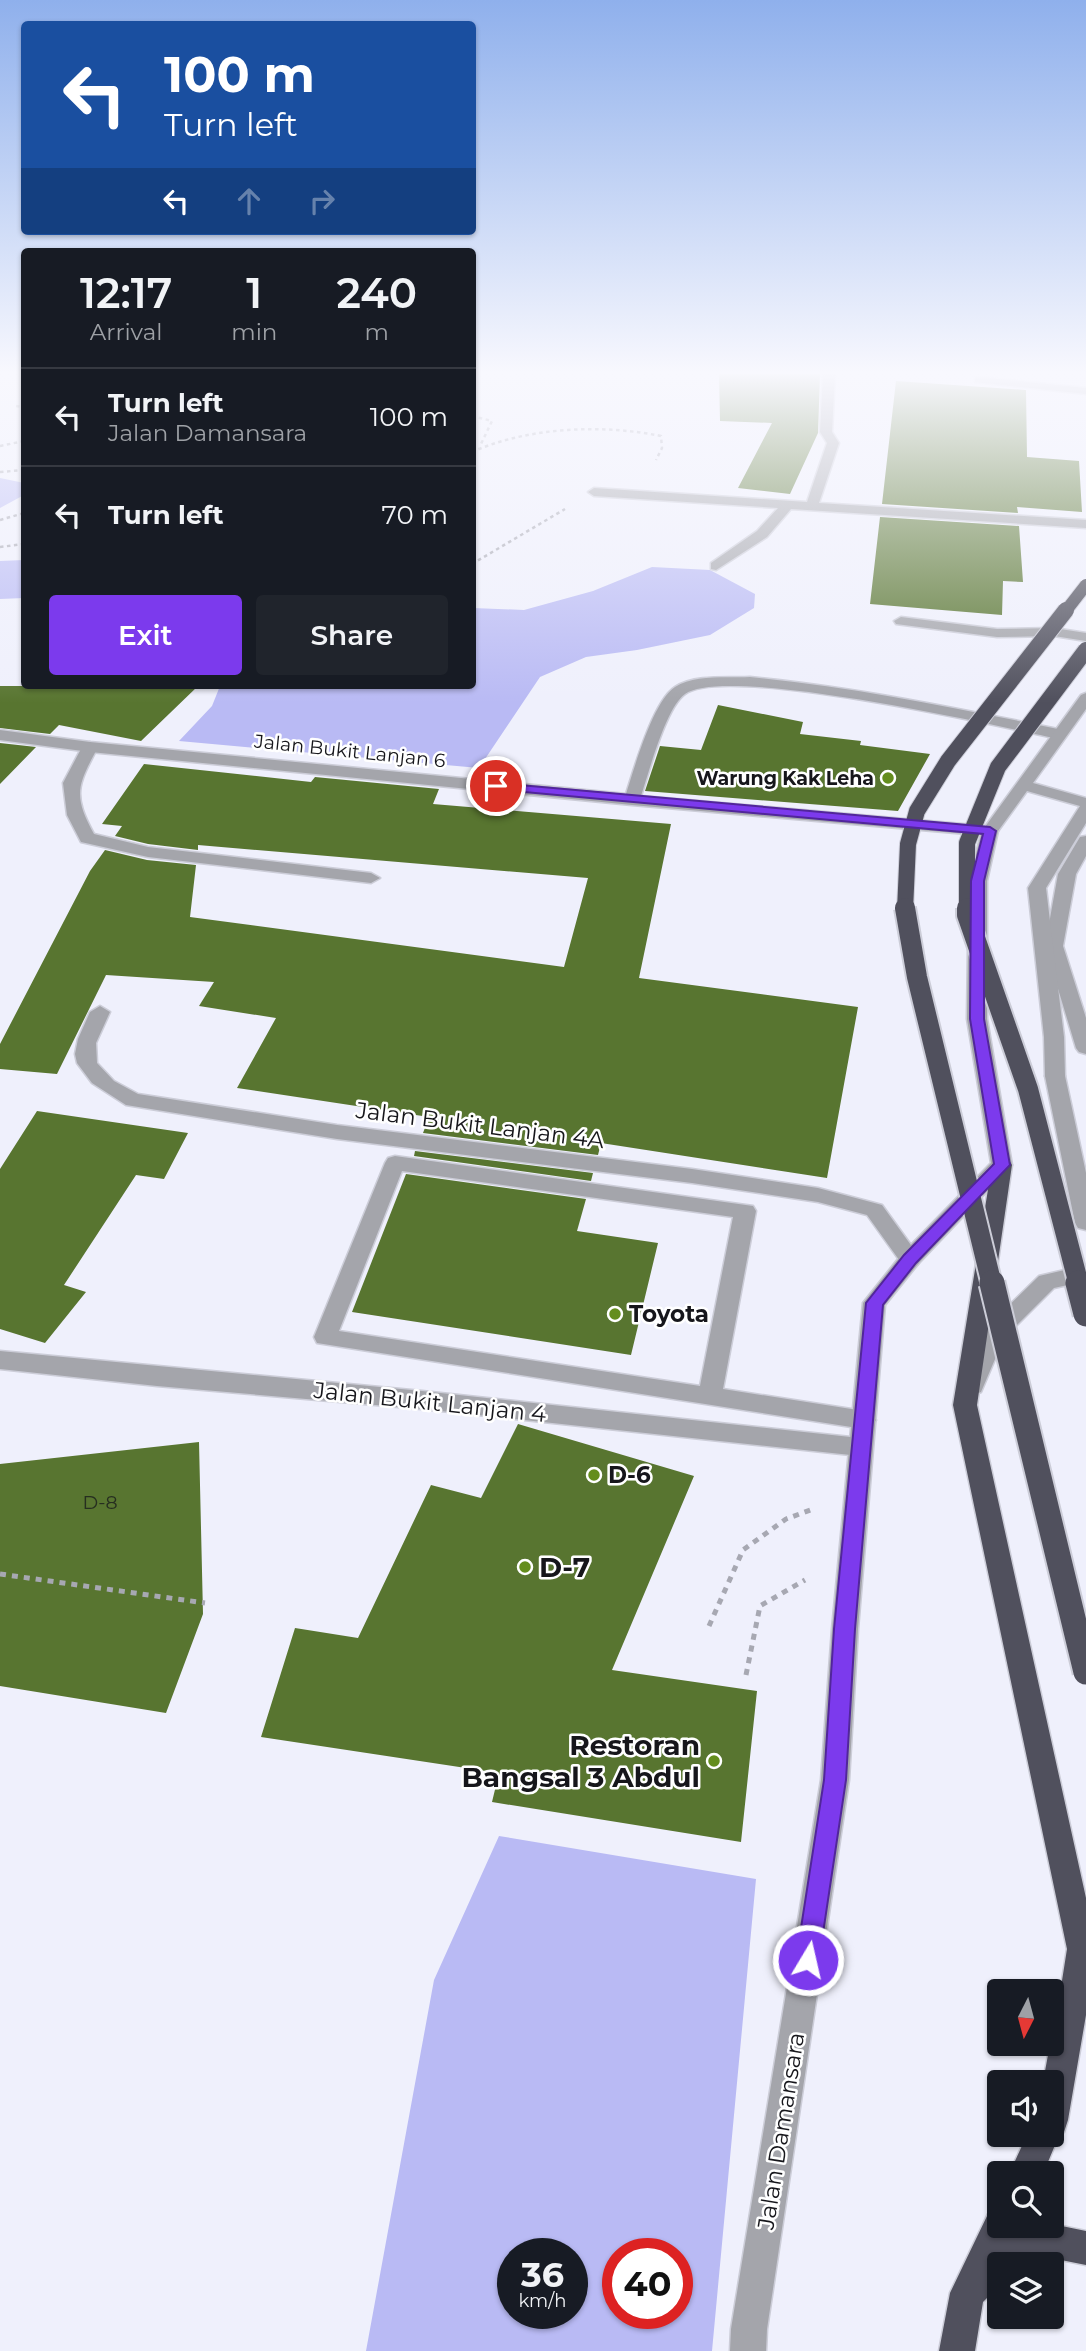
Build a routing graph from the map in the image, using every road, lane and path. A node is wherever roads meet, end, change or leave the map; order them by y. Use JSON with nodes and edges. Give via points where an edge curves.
{"nodes":[{"id":1,"x":819,"y":484,"type":"edge"},
{"id":2,"x":594,"y":492,"type":"dead end"},
{"id":3,"x":788,"y":504,"type":"junction"},
{"id":4,"x":811,"y":505,"type":"junction"},
{"id":5,"x":21,"y":514,"type":"edge"},
{"id":6,"x":0,"y":520,"type":"edge"},
{"id":7,"x":1086,"y":524,"type":"edge"},
{"id":8,"x":21,"y":544,"type":"edge"},
{"id":9,"x":0,"y":547,"type":"edge"},
{"id":10,"x":716,"y":566,"type":"dead end"},
{"id":11,"x":1086,"y":585,"type":"edge"},
{"id":12,"x":901,"y":621,"type":"dead end"},
{"id":13,"x":1086,"y":637,"type":"edge"},
{"id":14,"x":1086,"y":650,"type":"edge"},
{"id":15,"x":1086,"y":698,"type":"edge"},
{"id":16,"x":1058,"y":734,"type":"junction"},
{"id":17,"x":0,"y":735,"type":"edge"},
{"id":18,"x":90,"y":747,"type":"junction"},
{"id":19,"x":1022,"y":785,"type":"junction"},
{"id":20,"x":632,"y":800,"type":"junction"},
{"id":21,"x":1086,"y":803,"type":"edge"},
{"id":22,"x":1086,"y":810,"type":"edge"},
{"id":23,"x":990,"y":831,"type":"junction"},
{"id":24,"x":1086,"y":841,"type":"edge"},
{"id":25,"x":371,"y":878,"type":"dead end"},
{"id":26,"x":100,"y":1012,"type":"dead end"},
{"id":27,"x":1086,"y":1048,"type":"edge"},
{"id":28,"x":1002,"y":1165,"type":"junction"},
{"id":29,"x":1086,"y":1223,"type":"edge"},
{"id":30,"x":910,"y":1259,"type":"junction"},
{"id":31,"x":1086,"y":1273,"type":"edge"},
{"id":32,"x":1086,"y":1314,"type":"edge"},
{"id":33,"x":0,"y":1360,"type":"edge"},
{"id":34,"x":710,"y":1396,"type":"junction"},
{"id":35,"x":965,"y":1405,"type":"junction"},
{"id":36,"x":864,"y":1420,"type":"junction"},
{"id":37,"x":860,"y":1447,"type":"junction"},
{"id":38,"x":857,"y":1481,"type":"junction"},
{"id":39,"x":852,"y":1554,"type":"junction"},
{"id":40,"x":0,"y":1574,"type":"edge"},
{"id":41,"x":205,"y":1603,"type":"dead end"},
{"id":42,"x":709,"y":1626,"type":"dead end"},
{"id":43,"x":1086,"y":1672,"type":"edge"},
{"id":44,"x":746,"y":1675,"type":"dead end"},
{"id":45,"x":1061,"y":2070,"type":"edge"},
{"id":46,"x":994,"y":2238,"type":"edge"},
{"id":47,"x":1086,"y":2248,"type":"edge"},
{"id":48,"x":967,"y":2293,"type":"junction"},
{"id":49,"x":748,"y":2351,"type":"edge"},
{"id":50,"x":957,"y":2351,"type":"edge"}],
"edges":[{"from":1,"to":4,"type":"street"},
{"from":2,"to":3,"type":"street"},
{"from":3,"to":4,"type":"street"},
{"from":3,"to":10,"type":"street","via":[[762,534]]},
{"from":4,"to":7,"type":"street"},
{"from":5,"to":6,"type":"path"},
{"from":8,"to":9,"type":"path"},
{"from":11,"to":43,"type":"highway","bridge":true,"via":[[948,761],[917,811],[908,844],[904,904],[920,990]]},
{"from":12,"to":13,"type":"street","via":[[997,633],[1054,632]]},
{"from":14,"to":32,"type":"highway","bridge":true,"via":[[998,767],[967,843],[967,915],[1028,1089]]},
{"from":15,"to":16,"type":"street"},
{"from":16,"to":19,"type":"street"},
{"from":16,"to":20,"type":"street","via":[[776,682],[704,682],[681,689],[660,720]]},
{"from":17,"to":18,"type":"street","name":"Jalan Bukit Lanjan 6"},
{"from":18,"to":20,"type":"street","name":"Jalan Bukit Lanjan 6"},
{"from":18,"to":25,"type":"street","via":[[71,783],[75,815],[87,838],[148,852]]},
{"from":19,"to":21,"type":"street"},
{"from":19,"to":23,"type":"street"},
{"from":20,"to":23,"type":"street","name":"Jalan Bukit Lanjan 6"},
{"from":22,"to":29,"type":"street","via":[[1037,888],[1055,1076]]},
{"from":23,"to":28,"type":"street","via":[[978,881],[977,1019]]},
{"from":24,"to":27,"type":"street","via":[[1067,874],[1054,946]]},
{"from":26,"to":30,"type":"street","name":"Jalan Bukit Lanjan 4A","via":[[85,1046],[89,1066],[103,1084],[133,1100],[337,1132],[817,1195],[874,1210]]},
{"from":28,"to":30,"type":"street","name":"Jalan Damansara"},
{"from":28,"to":35,"type":"highway"},
{"from":30,"to":36,"type":"street","name":"Jalan Damansara","via":[[874,1303]]},
{"from":31,"to":35,"type":"street","via":[[1047,1282],[994,1334]]},
{"from":33,"to":37,"type":"street","name":"Jalan Bukit Lanjan 4"},
{"from":34,"to":34,"type":"street","via":[[325,1337],[395,1163],[745,1211]]},
{"from":34,"to":36,"type":"street"},
{"from":35,"to":45,"type":"highway","via":[[1082,1949]]},
{"from":36,"to":37,"type":"street","name":"Jalan Damansara"},
{"from":37,"to":38,"type":"street","name":"Jalan Damansara"},
{"from":38,"to":39,"type":"street","name":"Jalan Damansara"},
{"from":38,"to":42,"type":"path","via":[[832,1503],[786,1519],[743,1550]]},
{"from":39,"to":44,"type":"path","via":[[760,1606]]},
{"from":39,"to":49,"type":"street","name":"Jalan Damansara","via":[[835,1780]]},
{"from":40,"to":41,"type":"path"},
{"from":46,"to":48,"type":"highway"},
{"from":47,"to":48,"type":"highway","via":[[1051,2241],[1009,2253]]},
{"from":48,"to":50,"type":"highway"}]}
